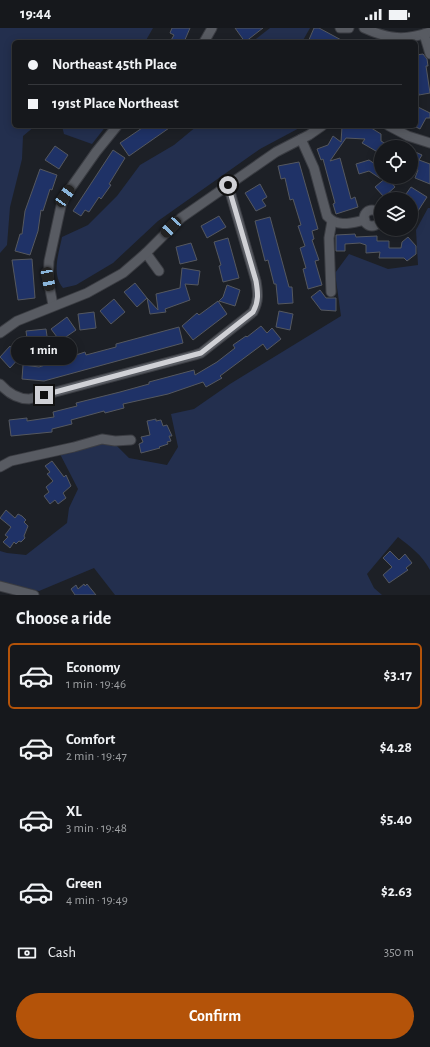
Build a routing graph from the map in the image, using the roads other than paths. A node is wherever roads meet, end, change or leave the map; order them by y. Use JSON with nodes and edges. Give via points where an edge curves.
{"nodes":[{"id":1,"x":212,"y":28,"type":"edge"},
{"id":2,"x":340,"y":28,"type":"edge"},
{"id":3,"x":349,"y":28,"type":"edge"},
{"id":4,"x":364,"y":28,"type":"edge"},
{"id":5,"x":427,"y":33,"type":"edge"},
{"id":6,"x":383,"y":39,"type":"edge"},
{"id":7,"x":205,"y":40,"type":"edge"},
{"id":8,"x":430,"y":54,"type":"edge"},
{"id":9,"x":115,"y":128,"type":"edge"},
{"id":10,"x":319,"y":128,"type":"edge"},
{"id":11,"x":393,"y":128,"type":"edge"},
{"id":12,"x":301,"y":139,"type":"junction"},
{"id":13,"x":430,"y":143,"type":"edge"},
{"id":14,"x":228,"y":185,"type":"junction"},
{"id":15,"x":365,"y":220,"type":"dead end"},
{"id":16,"x":332,"y":221,"type":"junction"},
{"id":17,"x":146,"y":253,"type":"junction"},
{"id":18,"x":159,"y":271,"type":"dead end"},
{"id":19,"x":331,"y":292,"type":"dead end"},
{"id":20,"x":53,"y":305,"type":"junction"},
{"id":21,"x":0,"y":333,"type":"edge"},
{"id":22,"x":0,"y":384,"type":"edge"},
{"id":23,"x":131,"y":440,"type":"dead end"},
{"id":24,"x":0,"y":467,"type":"edge"},
{"id":25,"x":0,"y":586,"type":"edge"},
{"id":26,"x":34,"y":595,"type":"edge"}],
"edges":[{"from":1,"to":7,"type":"street"},
{"from":2,"to":3,"type":"street"},
{"from":4,"to":6,"type":"street"},
{"from":5,"to":6,"type":"street"},
{"from":5,"to":8,"type":"street"},
{"from":9,"to":20,"type":"street","via":[[65,196],[61,206],[49,261],[48,279]]},
{"from":10,"to":12,"type":"street"},
{"from":11,"to":13,"type":"street"},
{"from":12,"to":14,"type":"street","via":[[276,152]]},
{"from":12,"to":16,"type":"street","via":[[314,168],[325,209]]},
{"from":14,"to":17,"type":"street","via":[[181,218]]},
{"from":14,"to":22,"type":"street","via":[[258,295],[253,312],[201,353],[29,399],[17,397]]},
{"from":15,"to":16,"type":"street","via":[[339,224]]},
{"from":16,"to":19,"type":"street","via":[[329,238]]},
{"from":17,"to":18,"type":"street"},
{"from":17,"to":20,"type":"street","via":[[123,273],[107,282],[87,293]]},
{"from":20,"to":21,"type":"street","via":[[17,321]]},
{"from":23,"to":24,"type":"street","via":[[102,439],[11,461]]},
{"from":25,"to":26,"type":"street"}]}
